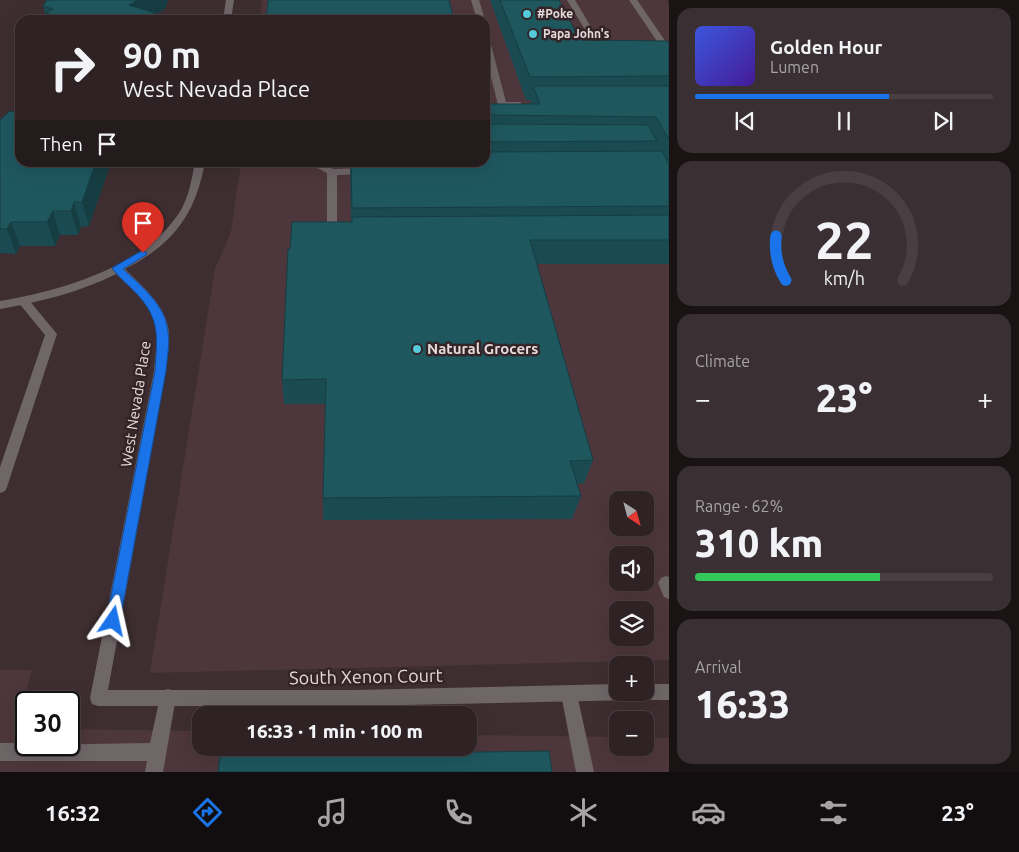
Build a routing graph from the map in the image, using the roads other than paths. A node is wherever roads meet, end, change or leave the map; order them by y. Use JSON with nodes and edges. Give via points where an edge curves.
{"nodes":[{"id":1,"x":230,"y":0,"type":"edge"},
{"id":2,"x":302,"y":0,"type":"edge"},
{"id":3,"x":476,"y":0,"type":"edge"},
{"id":4,"x":571,"y":0,"type":"edge"},
{"id":5,"x":633,"y":0,"type":"edge"},
{"id":6,"x":228,"y":15,"type":"edge"},
{"id":7,"x":301,"y":15,"type":"edge"},
{"id":8,"x":480,"y":15,"type":"edge"},
{"id":9,"x":617,"y":44,"type":"edge"},
{"id":10,"x":655,"y":45,"type":"edge"},
{"id":11,"x":667,"y":45,"type":"edge"},
{"id":12,"x":490,"y":57,"type":"edge"},
{"id":13,"x":532,"y":104,"type":"edge"},
{"id":14,"x":199,"y":167,"type":"edge"},
{"id":15,"x":321,"y":167,"type":"edge"},
{"id":16,"x":378,"y":171,"type":"edge"},
{"id":17,"x":332,"y":172,"type":"junction"},
{"id":18,"x":342,"y":237,"type":"edge"},
{"id":19,"x":117,"y":268,"type":"junction"},
{"id":20,"x":24,"y":302,"type":"junction"},
{"id":21,"x":0,"y":305,"type":"edge"},
{"id":22,"x":0,"y":487,"type":"edge"},
{"id":23,"x":654,"y":692,"type":"edge"},
{"id":24,"x":669,"y":692,"type":"edge"},
{"id":25,"x":609,"y":693,"type":"edge"},
{"id":26,"x":569,"y":694,"type":"junction"},
{"id":27,"x":168,"y":697,"type":"junction"},
{"id":28,"x":98,"y":698,"type":"joint"},
{"id":29,"x":0,"y":752,"type":"edge"},
{"id":30,"x":157,"y":752,"type":"junction"},
{"id":31,"x":154,"y":772,"type":"edge"},
{"id":32,"x":584,"y":772,"type":"edge"}],
"edges":[{"from":1,"to":6,"type":"street"},
{"from":2,"to":7,"type":"street"},
{"from":3,"to":8,"type":"street"},
{"from":4,"to":9,"type":"street","via":[[598,44]]},
{"from":5,"to":11,"type":"street"},
{"from":10,"to":11,"type":"street"},
{"from":12,"to":13,"type":"street","via":[[502,104]]},
{"from":14,"to":19,"type":"street","via":[[186,210],[176,225],[143,253]]},
{"from":15,"to":17,"type":"street"},
{"from":16,"to":17,"type":"street"},
{"from":17,"to":18,"type":"street","via":[[332,237]]},
{"from":19,"to":20,"type":"street","via":[[52,296]]},
{"from":19,"to":28,"type":"street","name":"West Nevada Place","via":[[158,313],[163,332],[160,371]]},
{"from":20,"to":21,"type":"street"},
{"from":20,"to":22,"type":"street","via":[[51,334]]},
{"from":23,"to":24,"type":"street"},
{"from":25,"to":26,"type":"street","name":"South Xenon Court"},
{"from":26,"to":27,"type":"street","name":"South Xenon Court"},
{"from":26,"to":32,"type":"street"},
{"from":27,"to":28,"type":"street","name":"South Xenon Court"},
{"from":27,"to":30,"type":"street"},
{"from":29,"to":30,"type":"street"},
{"from":30,"to":31,"type":"street"}]}
